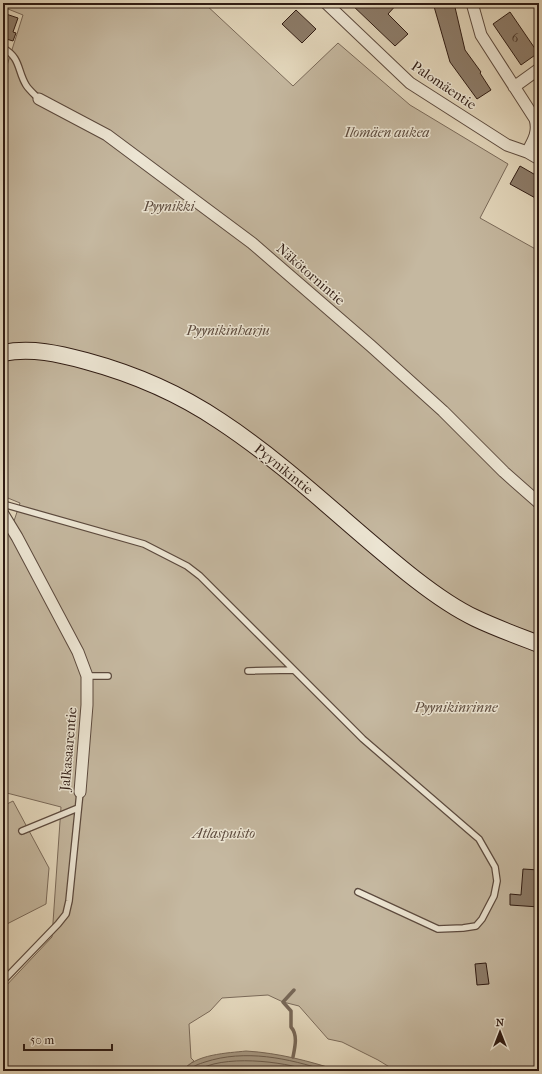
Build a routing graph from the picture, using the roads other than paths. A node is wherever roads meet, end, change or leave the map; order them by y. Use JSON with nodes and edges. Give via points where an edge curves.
{"nodes":[{"id":1,"x":326,"y":3,"type":"edge"},
{"id":2,"x":472,"y":3,"type":"edge"},
{"id":3,"x":3,"y":48,"type":"edge"},
{"id":4,"x":539,"y":69,"type":"edge"},
{"id":5,"x":514,"y":87,"type":"junction"},
{"id":6,"x":39,"y":99,"type":"joint"},
{"id":7,"x":527,"y":152,"type":"junction"},
{"id":8,"x":539,"y":159,"type":"edge"},
{"id":9,"x":3,"y":353,"type":"edge"},
{"id":10,"x":3,"y":504,"type":"edge"},
{"id":11,"x":539,"y":504,"type":"edge"},
{"id":12,"x":3,"y":514,"type":"edge"},
{"id":13,"x":539,"y":644,"type":"edge"},
{"id":14,"x":293,"y":670,"type":"junction"},
{"id":15,"x":248,"y":671,"type":"dead end"},
{"id":16,"x":88,"y":676,"type":"junction"},
{"id":17,"x":108,"y":676,"type":"dead end"},
{"id":18,"x":80,"y":792,"type":"joint"},
{"id":19,"x":78,"y":808,"type":"junction"},
{"id":20,"x":22,"y":831,"type":"dead end"},
{"id":21,"x":358,"y":892,"type":"dead end"},
{"id":22,"x":3,"y":981,"type":"edge"}],
"edges":[{"from":1,"to":7,"type":"street","name":"Palomäentie","via":[[410,83],[507,145]]},
{"from":2,"to":5,"type":"street","via":[[481,35]]},
{"from":3,"to":6,"type":"lane","via":[[9,51],[18,63],[26,85]]},
{"from":4,"to":5,"type":"street"},
{"from":5,"to":7,"type":"street","via":[[537,126]]},
{"from":6,"to":11,"type":"street","name":"Näkötornintie","via":[[107,135],[252,243],[437,406]]},
{"from":7,"to":8,"type":"street","name":"Palomäentie"},
{"from":9,"to":13,"type":"street","name":"Pyynikintie","via":[[17,351],[52,354],[97,364],[144,380],[193,404],[237,432],[281,466],[415,579],[444,600],[475,618]]},
{"from":10,"to":14,"type":"lane","via":[[144,544],[187,566]]},
{"from":12,"to":16,"type":"street","name":"Jalkasaarentie","via":[[78,652]]},
{"from":14,"to":15,"type":"lane"},
{"from":14,"to":21,"type":"lane","via":[[363,739],[479,839],[495,867],[494,896],[476,926],[438,929]]},
{"from":16,"to":17,"type":"lane"},
{"from":16,"to":18,"type":"street","name":"Jalkasaarentie"},
{"from":18,"to":19,"type":"lane","name":"Jalkasaarentie"},
{"from":19,"to":20,"type":"lane"},
{"from":19,"to":22,"type":"lane","name":"Jalkasaarentie","via":[[66,914]]}]}
